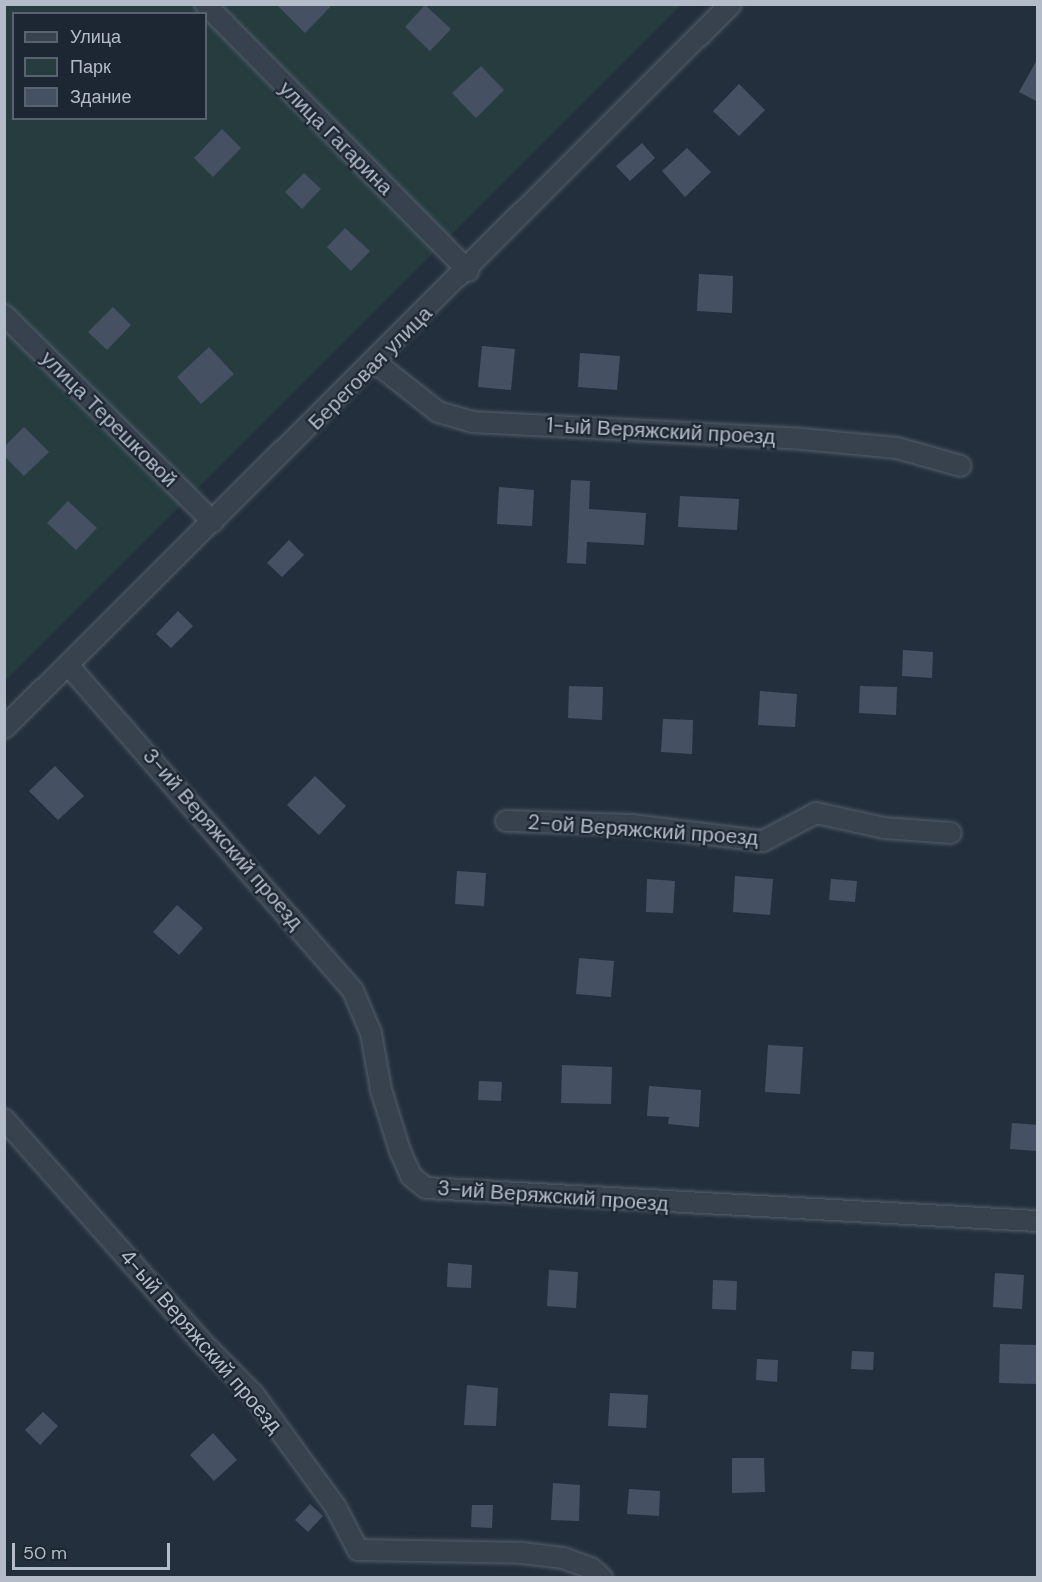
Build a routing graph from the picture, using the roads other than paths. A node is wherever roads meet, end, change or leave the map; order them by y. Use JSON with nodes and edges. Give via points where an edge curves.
{"nodes":[{"id":1,"x":205,"y":4,"type":"edge"},
{"id":2,"x":727,"y":6,"type":"edge"},
{"id":3,"x":468,"y":271,"type":"junction"},
{"id":4,"x":4,"y":315,"type":"edge"},
{"id":5,"x":376,"y":363,"type":"junction"},
{"id":6,"x":961,"y":466,"type":"dead end"},
{"id":7,"x":213,"y":522,"type":"junction"},
{"id":8,"x":68,"y":665,"type":"junction"},
{"id":9,"x":4,"y":728,"type":"edge"},
{"id":10,"x":507,"y":821,"type":"dead end"},
{"id":11,"x":951,"y":832,"type":"dead end"},
{"id":12,"x":4,"y":1119,"type":"edge"},
{"id":13,"x":1038,"y":1221,"type":"edge"},
{"id":14,"x":602,"y":1578,"type":"edge"}],
"edges":[{"from":1,"to":3,"type":"street","name":"улица Гагарина"},
{"from":2,"to":3,"type":"street","name":"Береговая улица"},
{"from":3,"to":5,"type":"street","name":"Береговая улица"},
{"from":4,"to":7,"type":"street","name":"улица Терешковой"},
{"from":5,"to":6,"type":"street","name":"1-ый Веряжский проезд","via":[[438,412],[472,422],[897,448]]},
{"from":5,"to":7,"type":"street","name":"Береговая улица"},
{"from":7,"to":8,"type":"street","name":"Береговая улица"},
{"from":8,"to":9,"type":"street","name":"Береговая улица"},
{"from":8,"to":13,"type":"street","name":"3-ий Веряжский проезд","via":[[353,991],[371,1033],[381,1090],[400,1151],[411,1176],[426,1188]]},
{"from":10,"to":11,"type":"street","name":"2-ой Веряжский проезд","via":[[632,825],[763,842],[816,813],[884,828]]},
{"from":12,"to":14,"type":"street","name":"4-ый Веряжский проезд","via":[[200,1340],[254,1395],[335,1506],[358,1550],[522,1553],[563,1558],[591,1568]]}]}
